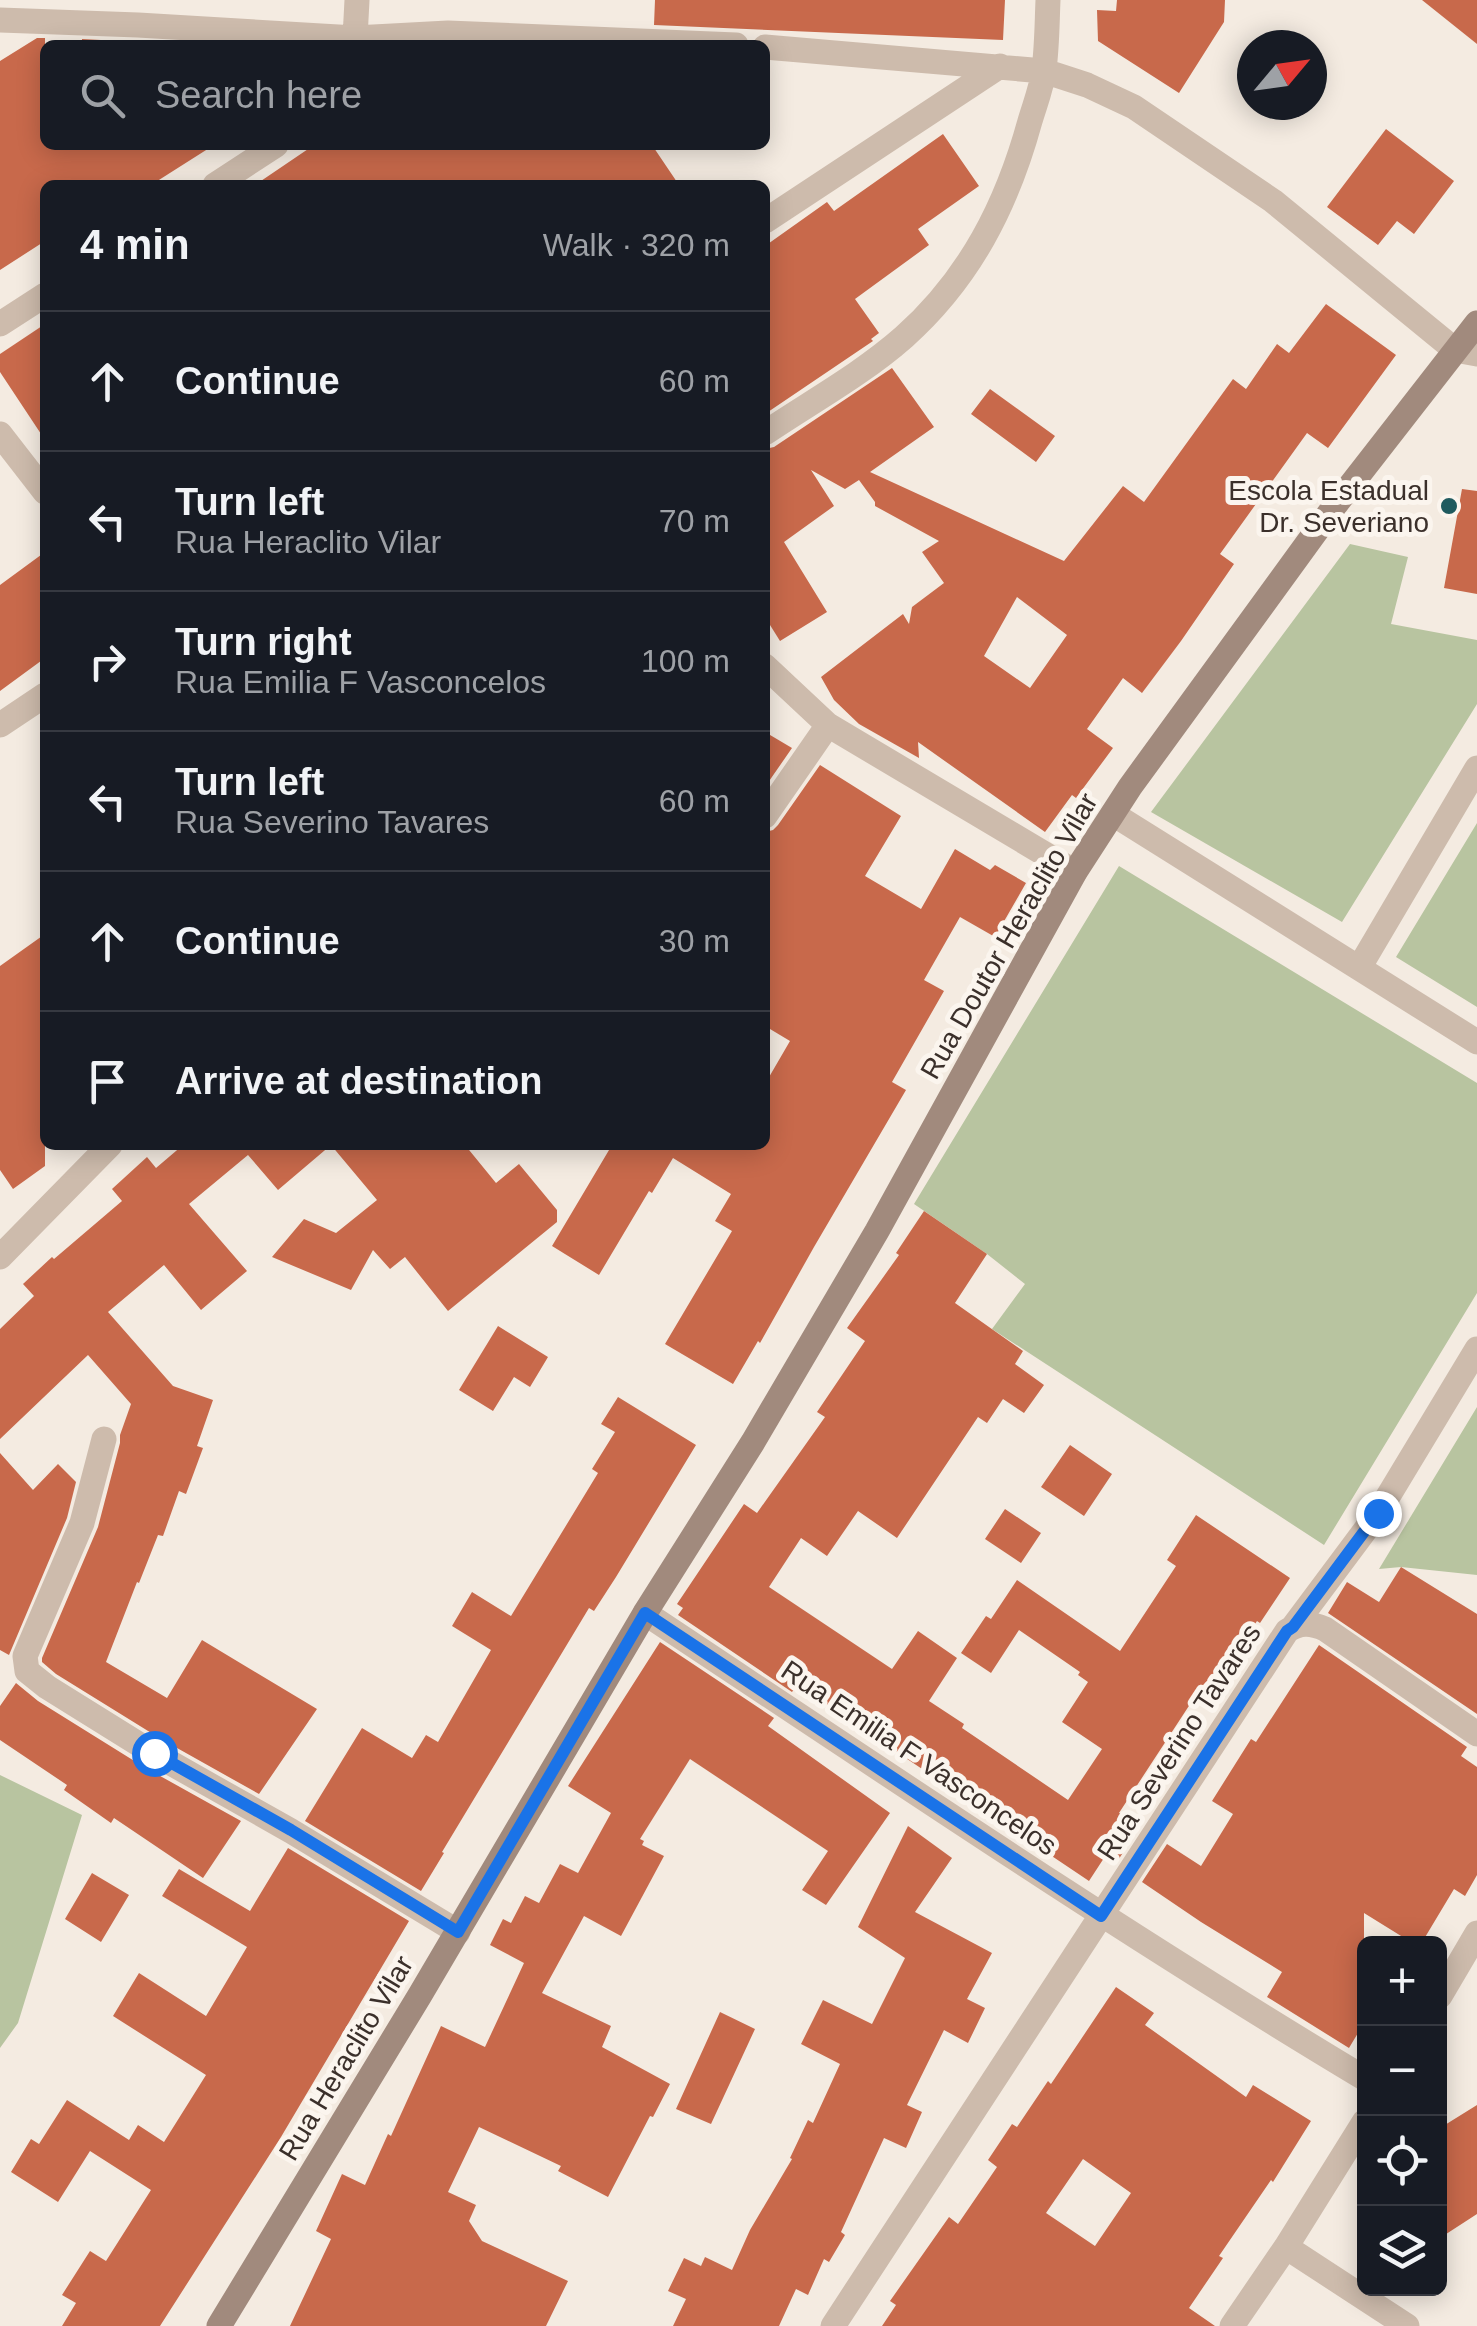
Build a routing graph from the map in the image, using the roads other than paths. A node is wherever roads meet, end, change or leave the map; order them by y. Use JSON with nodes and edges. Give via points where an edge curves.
{"nodes":[{"id":1,"x":356,"y":0,"type":"edge"},
{"id":2,"x":1048,"y":0,"type":"edge"},
{"id":3,"x":0,"y":20,"type":"edge"},
{"id":4,"x":355,"y":38,"type":"junction"},
{"id":5,"x":439,"y":39,"type":"edge"},
{"id":6,"x":488,"y":40,"type":"edge"},
{"id":7,"x":770,"y":47,"type":"edge"},
{"id":8,"x":1000,"y":66,"type":"junction"},
{"id":9,"x":1044,"y":71,"type":"junction"},
{"id":10,"x":268,"y":150,"type":"edge"},
{"id":11,"x":222,"y":180,"type":"edge"},
{"id":12,"x":770,"y":218,"type":"edge"},
{"id":13,"x":40,"y":298,"type":"edge"},
{"id":14,"x":1477,"y":323,"type":"edge"},
{"id":15,"x":0,"y":324,"type":"edge"},
{"id":16,"x":1466,"y":352,"type":"edge"},
{"id":17,"x":770,"y":430,"type":"edge"},
{"id":18,"x":0,"y":434,"type":"edge"},
{"id":19,"x":40,"y":486,"type":"edge"},
{"id":20,"x":770,"y":671,"type":"edge"},
{"id":21,"x":40,"y":698,"type":"edge"},
{"id":22,"x":828,"y":724,"type":"junction"},
{"id":23,"x":0,"y":725,"type":"edge"},
{"id":24,"x":1477,"y":768,"type":"edge"},
{"id":25,"x":770,"y":809,"type":"edge"},
{"id":26,"x":1113,"y":814,"type":"junction"},
{"id":27,"x":1075,"y":872,"type":"junction"},
{"id":28,"x":1359,"y":968,"type":"junction"},
{"id":29,"x":1477,"y":1042,"type":"edge"},
{"id":30,"x":105,"y":1150,"type":"edge"},
{"id":31,"x":0,"y":1256,"type":"edge"},
{"id":32,"x":1477,"y":1349,"type":"edge"},
{"id":33,"x":104,"y":1439,"type":"dead end"},
{"id":34,"x":645,"y":1613,"type":"junction"},
{"id":35,"x":1293,"y":1627,"type":"junction"},
{"id":36,"x":1477,"y":1734,"type":"edge"},
{"id":37,"x":1101,"y":1916,"type":"junction"},
{"id":38,"x":458,"y":1932,"type":"junction"},
{"id":39,"x":1477,"y":1933,"type":"edge"},
{"id":40,"x":1447,"y":1984,"type":"edge"},
{"id":41,"x":1357,"y":2074,"type":"edge"},
{"id":42,"x":1357,"y":2133,"type":"edge"},
{"id":43,"x":1286,"y":2248,"type":"junction"},
{"id":44,"x":218,"y":2326,"type":"edge"},
{"id":45,"x":834,"y":2326,"type":"edge"},
{"id":46,"x":1232,"y":2326,"type":"edge"},
{"id":47,"x":1407,"y":2326,"type":"edge"}],
"edges":[{"from":1,"to":4,"type":"street"},
{"from":2,"to":9,"type":"street"},
{"from":3,"to":4,"type":"street"},
{"from":4,"to":5,"type":"street"},
{"from":5,"to":6,"type":"street"},
{"from":7,"to":8,"type":"street"},
{"from":8,"to":9,"type":"street"},
{"from":8,"to":12,"type":"street"},
{"from":9,"to":16,"type":"street","via":[[1134,107],[1273,200]]},
{"from":9,"to":17,"type":"street","via":[[1006,195],[964,273],[903,338]]},
{"from":10,"to":11,"type":"street"},
{"from":13,"to":15,"type":"street"},
{"from":14,"to":16,"type":"street","name":"Rua Doutor Heraclito Vilar"},
{"from":16,"to":26,"type":"street","name":"Rua Doutor Heraclito Vilar","via":[[1336,504]]},
{"from":18,"to":19,"type":"street"},
{"from":20,"to":22,"type":"street"},
{"from":21,"to":23,"type":"street"},
{"from":22,"to":25,"type":"street"},
{"from":22,"to":27,"type":"street"},
{"from":24,"to":28,"type":"street"},
{"from":26,"to":27,"type":"street","name":"Rua Doutor Heraclito Vilar"},
{"from":26,"to":28,"type":"street"},
{"from":27,"to":34,"type":"street","name":"Rua Doutor Heraclito Vilar","via":[[877,1231]]},
{"from":28,"to":29,"type":"street"},
{"from":30,"to":31,"type":"street"},
{"from":32,"to":35,"type":"street","via":[[1378,1513]]},
{"from":33,"to":38,"type":"street","via":[[82,1523],[25,1656],[27,1671]]},
{"from":34,"to":37,"type":"street","name":"Rua Emilia F Vasconcelos"},
{"from":34,"to":38,"type":"street","name":"Rua Heraclito Vilar"},
{"from":35,"to":36,"type":"street","name":"Rua Severino Tavares","via":[[1325,1629]]},
{"from":35,"to":37,"type":"street","name":"Rua Severino Tavares"},
{"from":37,"to":41,"type":"street","name":"Rua Emilia F Vasconcelos"},
{"from":37,"to":45,"type":"street","name":"Rua Severino Tavares"},
{"from":38,"to":44,"type":"street","name":"Rua Heraclito Vilar"},
{"from":39,"to":40,"type":"street"},
{"from":42,"to":43,"type":"street"},
{"from":43,"to":46,"type":"street"},
{"from":43,"to":47,"type":"street"}]}
